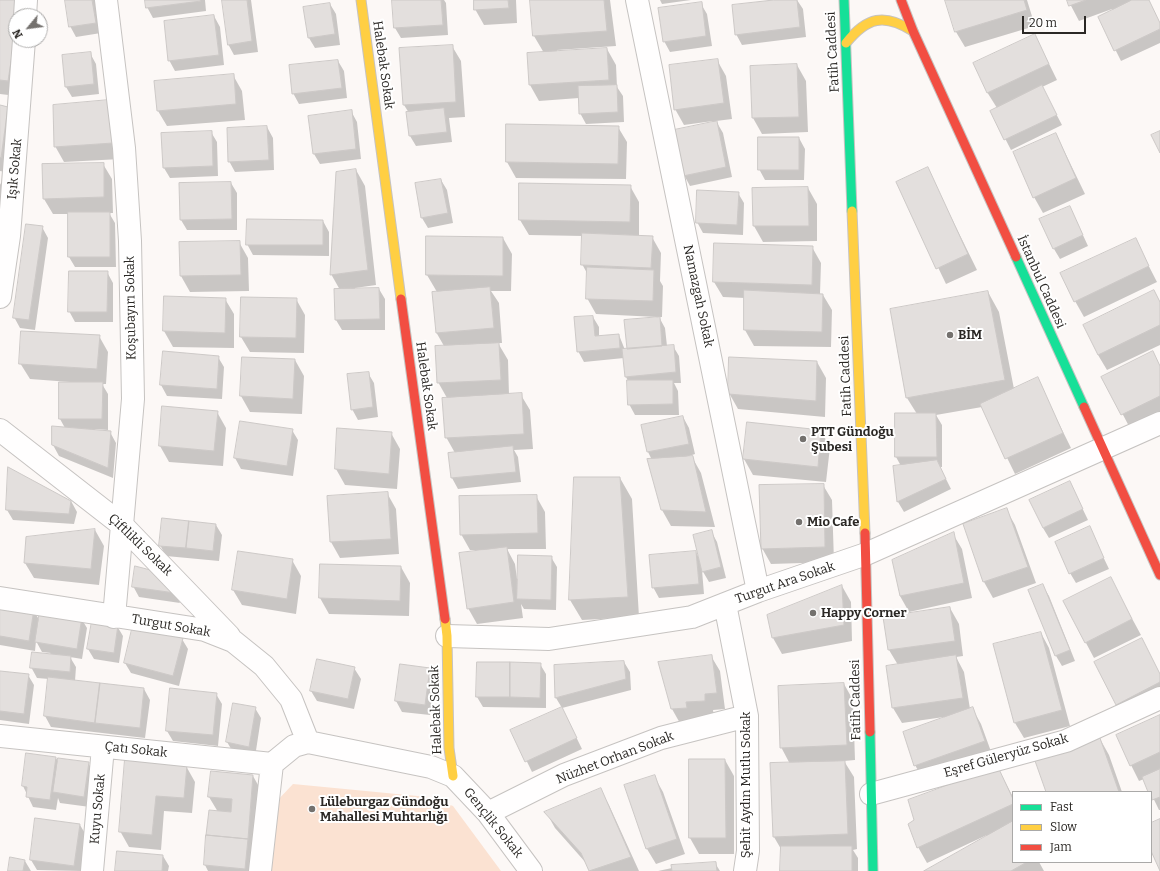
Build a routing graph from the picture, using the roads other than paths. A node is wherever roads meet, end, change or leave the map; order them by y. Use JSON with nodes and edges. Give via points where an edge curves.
{"nodes":[{"id":1,"x":106,"y":0,"type":"edge"},
{"id":2,"x":361,"y":0,"type":"edge"},
{"id":3,"x":637,"y":0,"type":"edge"},
{"id":4,"x":844,"y":0,"type":"edge"},
{"id":5,"x":901,"y":0,"type":"edge"},
{"id":6,"x":913,"y":31,"type":"junction"},
{"id":7,"x":846,"y":43,"type":"junction"},
{"id":8,"x":23,"y":48,"type":"edge"},
{"id":9,"x":0,"y":297,"type":"edge"},
{"id":10,"x":1160,"y":423,"type":"edge"},
{"id":11,"x":0,"y":430,"type":"edge"},
{"id":12,"x":1103,"y":449,"type":"junction"},
{"id":13,"x":122,"y":525,"type":"junction"},
{"id":14,"x":866,"y":554,"type":"junction"},
{"id":15,"x":1160,"y":574,"type":"edge"},
{"id":16,"x":758,"y":591,"type":"junction"},
{"id":17,"x":0,"y":598,"type":"edge"},
{"id":18,"x":725,"y":604,"type":"junction"},
{"id":19,"x":114,"y":617,"type":"junction"},
{"id":20,"x":447,"y":636,"type":"junction"},
{"id":21,"x":233,"y":640,"type":"junction"},
{"id":22,"x":1160,"y":698,"type":"edge"},
{"id":23,"x":747,"y":716,"type":"junction"},
{"id":24,"x":0,"y":736,"type":"edge"},
{"id":25,"x":308,"y":742,"type":"junction"},
{"id":26,"x":103,"y":747,"type":"junction"},
{"id":27,"x":272,"y":764,"type":"junction"},
{"id":28,"x":453,"y":776,"type":"junction"},
{"id":29,"x":871,"y":794,"type":"junction"},
{"id":30,"x":488,"y":813,"type":"junction"},
{"id":31,"x":92,"y":871,"type":"edge"},
{"id":32,"x":260,"y":871,"type":"edge"},
{"id":33,"x":531,"y":871,"type":"edge"},
{"id":34,"x":745,"y":871,"type":"edge"},
{"id":35,"x":872,"y":871,"type":"edge"}],
"edges":[{"from":1,"to":13,"type":"street","name":"Koşubayırı Sokak","via":[[124,148],[130,241],[133,399]]},
{"from":2,"to":20,"type":"main road","name":"Halebak Sokak"},
{"from":3,"to":16,"type":"street","name":"Namazgah Sokak"},
{"from":4,"to":7,"type":"main road","name":"Fatih Caddesi"},
{"from":5,"to":6,"type":"main road","name":"İstanbul Caddesi"},
{"from":6,"to":7,"type":"main road","via":[[896,21],[878,19],[859,27]]},
{"from":6,"to":12,"type":"main road","name":"İstanbul Caddesi"},
{"from":7,"to":14,"type":"main road","name":"Fatih Caddesi"},
{"from":8,"to":9,"type":"street","name":"Işık Sokak","via":[[9,236]]},
{"from":10,"to":12,"type":"street","name":"Turgut Ara Sokak"},
{"from":11,"to":13,"type":"street","name":"Çiftlikli Sokak"},
{"from":12,"to":14,"type":"street","name":"Turgut Ara Sokak"},
{"from":12,"to":15,"type":"main road","name":"İstanbul Caddesi"},
{"from":13,"to":19,"type":"street","name":"Koşubayırı Sokak"},
{"from":13,"to":21,"type":"street","name":"Çiftlikli Sokak"},
{"from":14,"to":16,"type":"street","name":"Turgut Ara Sokak"},
{"from":14,"to":29,"type":"main road","name":"Fatih Caddesi"},
{"from":16,"to":18,"type":"street","name":"Turgut Ara Sokak"},
{"from":17,"to":19,"type":"street","name":"Turgut Sokak"},
{"from":18,"to":20,"type":"street","name":"Turgut Ara Sokak","via":[[692,617],[549,639]]},
{"from":18,"to":23,"type":"street","name":"Şehit Aydın Mutlu Sokak"},
{"from":19,"to":21,"type":"street","name":"Turgut Sokak","via":[[205,630]]},
{"from":20,"to":28,"type":"main road","name":"Halebak Sokak"},
{"from":21,"to":25,"type":"street","name":"Turgut Sokak","via":[[264,666],[290,699]]},
{"from":22,"to":29,"type":"street","name":"Eşref Güleryüz Sokak","via":[[1066,741]]},
{"from":23,"to":30,"type":"street","name":"Nüzhet Orhan Sokak","via":[[661,738],[564,775]]},
{"from":23,"to":34,"type":"street","name":"Şehit Aydın Mutlu Sokak","via":[[748,851]]},
{"from":24,"to":26,"type":"street","name":"Çatı Sokak"},
{"from":25,"to":27,"type":"street","via":[[294,746]]},
{"from":25,"to":28,"type":"street","via":[[431,767]]},
{"from":26,"to":27,"type":"street","name":"Çatı Sokak"},
{"from":26,"to":31,"type":"street","name":"Kuyu Sokak"},
{"from":27,"to":32,"type":"street"},
{"from":28,"to":30,"type":"street","name":"Gençlik Sokak"},
{"from":29,"to":35,"type":"main road","name":"Fatih Caddesi"},
{"from":30,"to":33,"type":"street","name":"Gençlik Sokak"}]}
